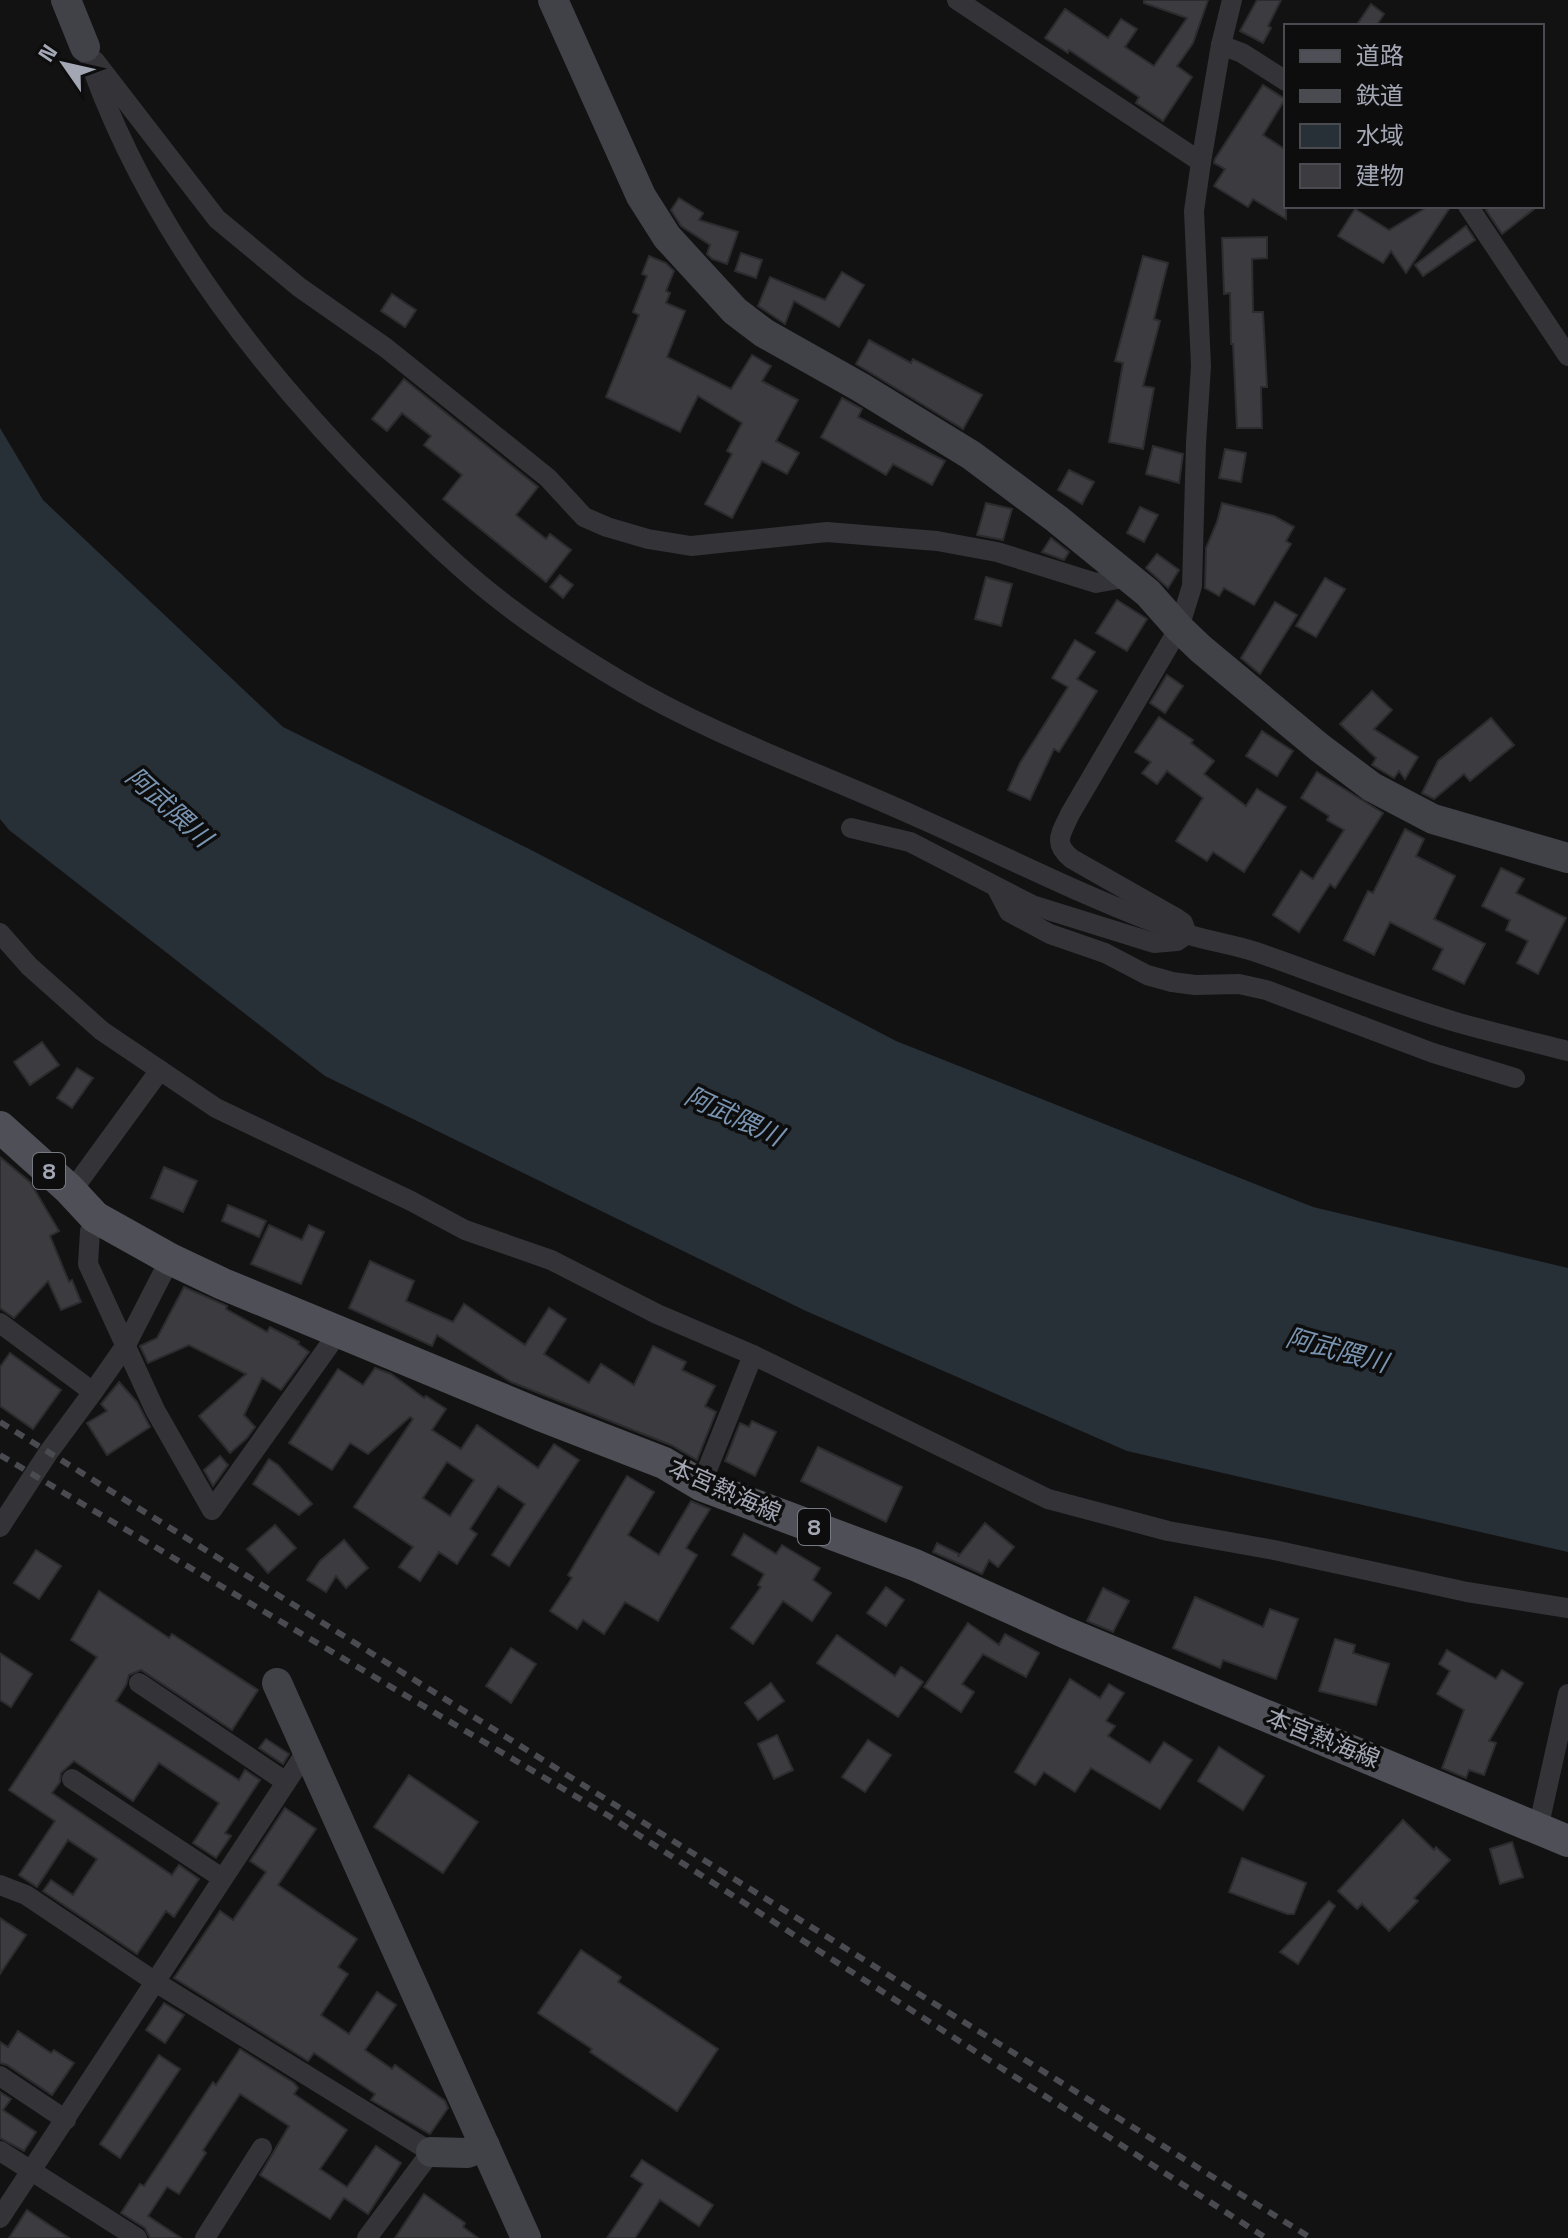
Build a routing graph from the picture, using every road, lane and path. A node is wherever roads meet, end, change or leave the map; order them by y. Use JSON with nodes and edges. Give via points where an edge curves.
{"nodes":[{"id":1,"x":66,"y":0,"type":"edge"},
{"id":2,"x":553,"y":0,"type":"edge"},
{"id":3,"x":957,"y":0,"type":"edge"},
{"id":4,"x":1232,"y":0,"type":"edge"},
{"id":5,"x":1221,"y":45,"type":"junction"},
{"id":6,"x":85,"y":47,"type":"junction"},
{"id":7,"x":1284,"y":80,"type":"edge"},
{"id":8,"x":1201,"y":162,"type":"junction"},
{"id":9,"x":1469,"y":208,"type":"edge"},
{"id":10,"x":1568,"y":356,"type":"edge"},
{"id":11,"x":1122,"y":571,"type":"junction"},
{"id":12,"x":1179,"y":628,"type":"junction"},
{"id":13,"x":851,"y":828,"type":"dead end"},
{"id":14,"x":1568,"y":858,"type":"edge"},
{"id":15,"x":996,"y":887,"type":"junction"},
{"id":16,"x":0,"y":933,"type":"edge"},
{"id":17,"x":1187,"y":934,"type":"junction"},
{"id":18,"x":1568,"y":1051,"type":"edge"},
{"id":19,"x":160,"y":1070,"type":"junction"},
{"id":20,"x":1515,"y":1078,"type":"dead end"},
{"id":21,"x":0,"y":1127,"type":"edge"},
{"id":22,"x":71,"y":1192,"type":"junction"},
{"id":23,"x":95,"y":1217,"type":"junction"},
{"id":24,"x":170,"y":1259,"type":"junction"},
{"id":25,"x":0,"y":1323,"type":"edge"},
{"id":26,"x":338,"y":1333,"type":"junction"},
{"id":27,"x":126,"y":1345,"type":"junction"},
{"id":28,"x":753,"y":1355,"type":"junction"},
{"id":29,"x":93,"y":1392,"type":"junction"},
{"id":30,"x":701,"y":1485,"type":"junction"},
{"id":31,"x":0,"y":1527,"type":"edge"},
{"id":32,"x":1568,"y":1608,"type":"edge"},
{"id":33,"x":139,"y":1683,"type":"dead end"},
{"id":34,"x":277,"y":1683,"type":"dead end"},
{"id":35,"x":1568,"y":1694,"type":"edge"},
{"id":36,"x":308,"y":1749,"type":"junction"},
{"id":37,"x":72,"y":1779,"type":"dead end"},
{"id":38,"x":286,"y":1782,"type":"junction"},
{"id":39,"x":1538,"y":1829,"type":"junction"},
{"id":40,"x":1568,"y":1841,"type":"edge"},
{"id":41,"x":222,"y":1878,"type":"junction"},
{"id":42,"x":0,"y":1885,"type":"edge"},
{"id":43,"x":157,"y":1983,"type":"junction"},
{"id":44,"x":0,"y":2076,"type":"edge"},
{"id":45,"x":66,"y":2120,"type":"junction"},
{"id":46,"x":485,"y":2146,"type":"junction"},
{"id":47,"x":262,"y":2148,"type":"dead end"},
{"id":48,"x":0,"y":2151,"type":"edge"},
{"id":49,"x":431,"y":2152,"type":"junction"},
{"id":50,"x":32,"y":2169,"type":"junction"},
{"id":51,"x":0,"y":2218,"type":"edge"},
{"id":52,"x":137,"y":2238,"type":"edge"},
{"id":53,"x":205,"y":2238,"type":"edge"},
{"id":54,"x":367,"y":2238,"type":"edge"},
{"id":55,"x":526,"y":2238,"type":"edge"}],
"edges":[{"from":1,"to":6,"type":"street"},
{"from":2,"to":11,"type":"street","via":[[641,196],[704,280],[764,333],[971,455]]},
{"from":3,"to":8,"type":"street"},
{"from":4,"to":5,"type":"street"},
{"from":5,"to":7,"type":"street"},
{"from":5,"to":8,"type":"street"},
{"from":6,"to":11,"type":"street","via":[[217,219],[548,478],[584,517],[648,539],[691,546],[827,532],[997,552],[1096,583],[1118,579]]},
{"from":6,"to":17,"type":"street","via":[[100,94],[155,202],[248,339],[367,477],[443,553],[511,609],[620,681],[692,720]]},
{"from":8,"to":12,"type":"street","via":[[1194,211],[1201,366],[1192,586]]},
{"from":9,"to":10,"type":"street"},
{"from":11,"to":12,"type":"street"},
{"from":12,"to":14,"type":"street","via":[[1372,787],[1433,819]]},
{"from":12,"to":17,"type":"street","via":[[1059,840],[1072,859],[1164,909],[1183,923]]},
{"from":13,"to":15,"type":"street","via":[[910,842]]},
{"from":15,"to":17,"type":"street","via":[[1032,905],[1154,943],[1177,941]]},
{"from":15,"to":20,"type":"street","via":[[1009,912],[1147,975],[1183,984],[1239,984],[1266,990]]},
{"from":16,"to":19,"type":"street","via":[[102,1031]]},
{"from":17,"to":18,"type":"street","via":[[1251,950],[1456,1022]]},
{"from":19,"to":22,"type":"street"},
{"from":19,"to":28,"type":"street","via":[[216,1108],[465,1230],[551,1260]]},
{"from":21,"to":22,"type":"main road","name":"本宮熱海線","number":"8"},
{"from":22,"to":23,"type":"main road","name":"本宮熱海線","number":"8"},
{"from":23,"to":24,"type":"main road","name":"本宮熱海線","number":"8"},
{"from":23,"to":27,"type":"street","via":[[88,1264]]},
{"from":24,"to":26,"type":"main road","name":"本宮熱海線","number":"8"},
{"from":24,"to":27,"type":"street"},
{"from":25,"to":29,"type":"street"},
{"from":26,"to":27,"type":"street","via":[[212,1510],[155,1410]]},
{"from":26,"to":30,"type":"main road","name":"本宮熱海線","number":"8","via":[[664,1463]]},
{"from":27,"to":29,"type":"street"},
{"from":28,"to":30,"type":"street"},
{"from":28,"to":32,"type":"street","via":[[1048,1499],[1168,1531]]},
{"from":29,"to":31,"type":"street"},
{"from":30,"to":39,"type":"main road","name":"本宮熱海線","number":"8","via":[[915,1565]]},
{"from":33,"to":38,"type":"street"},
{"from":34,"to":36,"type":"street"},
{"from":35,"to":39,"type":"street"},
{"from":36,"to":38,"type":"street"},
{"from":36,"to":46,"type":"street"},
{"from":37,"to":41,"type":"street"},
{"from":38,"to":41,"type":"street"},
{"from":39,"to":40,"type":"main road","name":"本宮熱海線","number":"8"},
{"from":41,"to":43,"type":"street"},
{"from":42,"to":43,"type":"street","via":[[26,1895]]},
{"from":43,"to":45,"type":"street"},
{"from":43,"to":49,"type":"street"},
{"from":44,"to":45,"type":"street"},
{"from":45,"to":50,"type":"street"},
{"from":46,"to":49,"type":"street","via":[[467,2153]]},
{"from":46,"to":55,"type":"street"},
{"from":47,"to":53,"type":"street"},
{"from":48,"to":50,"type":"street"},
{"from":49,"to":54,"type":"street"},
{"from":50,"to":51,"type":"street"},
{"from":50,"to":52,"type":"street"}]}
